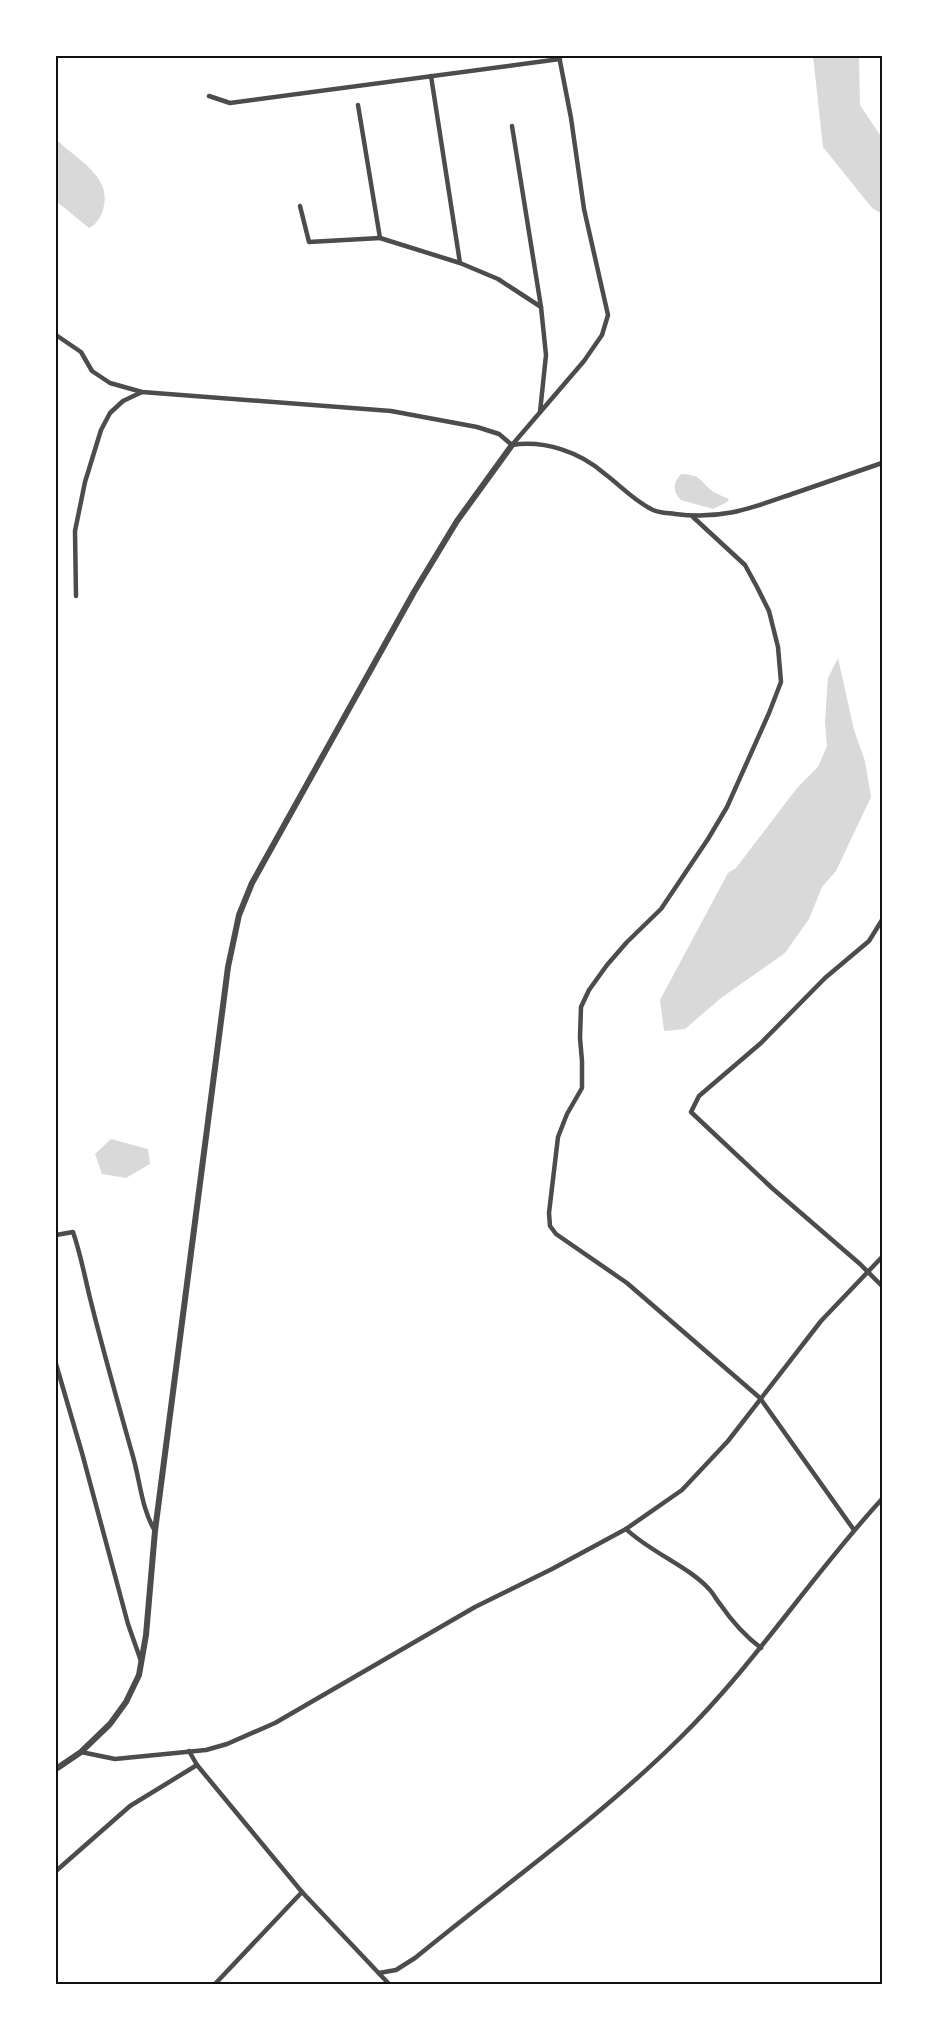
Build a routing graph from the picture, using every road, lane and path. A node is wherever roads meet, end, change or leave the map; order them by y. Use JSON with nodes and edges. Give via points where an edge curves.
{"nodes":[{"id":1,"x":560,"y":57,"type":"edge"},
{"id":2,"x":430,"y":76,"type":"junction"},
{"id":3,"x":208,"y":96,"type":"dead end"},
{"id":4,"x":358,"y":105,"type":"dead end"},
{"id":5,"x":512,"y":126,"type":"dead end"},
{"id":6,"x":300,"y":206,"type":"dead end"},
{"id":7,"x":380,"y":238,"type":"junction"},
{"id":8,"x":460,"y":263,"type":"junction"},
{"id":9,"x":541,"y":307,"type":"junction"},
{"id":10,"x":56,"y":335,"type":"edge"},
{"id":11,"x":142,"y":392,"type":"junction"},
{"id":12,"x":540,"y":412,"type":"junction"},
{"id":13,"x":512,"y":445,"type":"junction"},
{"id":14,"x":882,"y":463,"type":"edge"},
{"id":15,"x":693,"y":517,"type":"junction"},
{"id":16,"x":76,"y":596,"type":"dead end"},
{"id":17,"x":882,"y":920,"type":"edge"},
{"id":18,"x":56,"y":1235,"type":"edge"},
{"id":19,"x":882,"y":1257,"type":"edge"},
{"id":20,"x":868,"y":1272,"type":"junction"},
{"id":21,"x":882,"y":1286,"type":"edge"},
{"id":22,"x":56,"y":1364,"type":"edge"},
{"id":23,"x":760,"y":1398,"type":"junction"},
{"id":24,"x":882,"y":1499,"type":"edge"},
{"id":25,"x":626,"y":1529,"type":"junction"},
{"id":26,"x":854,"y":1530,"type":"junction"},
{"id":27,"x":156,"y":1531,"type":"junction"},
{"id":28,"x":761,"y":1648,"type":"junction"},
{"id":29,"x":141,"y":1661,"type":"junction"},
{"id":30,"x":189,"y":1751,"type":"junction"},
{"id":31,"x":81,"y":1752,"type":"junction"},
{"id":32,"x":197,"y":1765,"type":"junction"},
{"id":33,"x":56,"y":1770,"type":"edge"},
{"id":34,"x":56,"y":1871,"type":"edge"},
{"id":35,"x":302,"y":1892,"type":"junction"},
{"id":36,"x":379,"y":1973,"type":"junction"},
{"id":37,"x":215,"y":1984,"type":"edge"},
{"id":38,"x":388,"y":1984,"type":"edge"}],
"edges":[{"from":1,"to":2,"type":"street"},
{"from":1,"to":12,"type":"street","via":[[584,209],[608,315],[596,344]]},
{"from":2,"to":3,"type":"street","via":[[230,103]]},
{"from":2,"to":8,"type":"street"},
{"from":4,"to":7,"type":"street"},
{"from":5,"to":9,"type":"street"},
{"from":6,"to":7,"type":"street","via":[[309,242]]},
{"from":7,"to":8,"type":"street"},
{"from":8,"to":9,"type":"street","via":[[498,279]]},
{"from":9,"to":12,"type":"street","via":[[546,356]]},
{"from":10,"to":11,"type":"street","via":[[81,352],[92,371],[110,383]]},
{"from":11,"to":13,"type":"street","via":[[391,411],[477,427],[499,434]]},
{"from":11,"to":16,"type":"street","via":[[110,413],[101,430],[75,531]]},
{"from":12,"to":13,"type":"street"},
{"from":13,"to":15,"type":"street","via":[[527,442],[576,455],[654,511]]},
{"from":13,"to":27,"type":"street","via":[[457,521],[414,592],[252,883],[239,915],[228,967]]},
{"from":14,"to":15,"type":"street","via":[[757,507],[727,515]]},
{"from":15,"to":23,"type":"street","via":[[745,565],[757,587],[776,638],[781,682],[727,807],[708,839],[662,909],[607,965],[581,1007],[582,1088],[558,1137],[549,1213],[550,1226],[556,1234],[627,1283]]},
{"from":17,"to":20,"type":"street","via":[[868,941],[699,1096],[691,1112]]},
{"from":18,"to":27,"type":"street","via":[[73,1232],[148,1520]]},
{"from":19,"to":20,"type":"street"},
{"from":20,"to":21,"type":"street"},
{"from":20,"to":23,"type":"street","via":[[821,1321]]},
{"from":22,"to":29,"type":"street"},
{"from":23,"to":25,"type":"street","via":[[728,1441],[682,1490]]},
{"from":23,"to":26,"type":"street"},
{"from":24,"to":26,"type":"street"},
{"from":25,"to":28,"type":"street","via":[[710,1589],[749,1639]]},
{"from":25,"to":30,"type":"street","via":[[475,1607],[275,1723],[227,1744]]},
{"from":26,"to":28,"type":"street"},
{"from":27,"to":29,"type":"street"},
{"from":28,"to":36,"type":"street","via":[[682,1737],[565,1841],[415,1958],[396,1970]]},
{"from":29,"to":31,"type":"street","via":[[126,1702]]},
{"from":30,"to":31,"type":"street","via":[[115,1759]]},
{"from":30,"to":32,"type":"street"},
{"from":31,"to":33,"type":"street"},
{"from":32,"to":34,"type":"street","via":[[130,1806]]},
{"from":32,"to":35,"type":"street"},
{"from":35,"to":36,"type":"street"},
{"from":35,"to":37,"type":"street"},
{"from":36,"to":38,"type":"street"}]}
